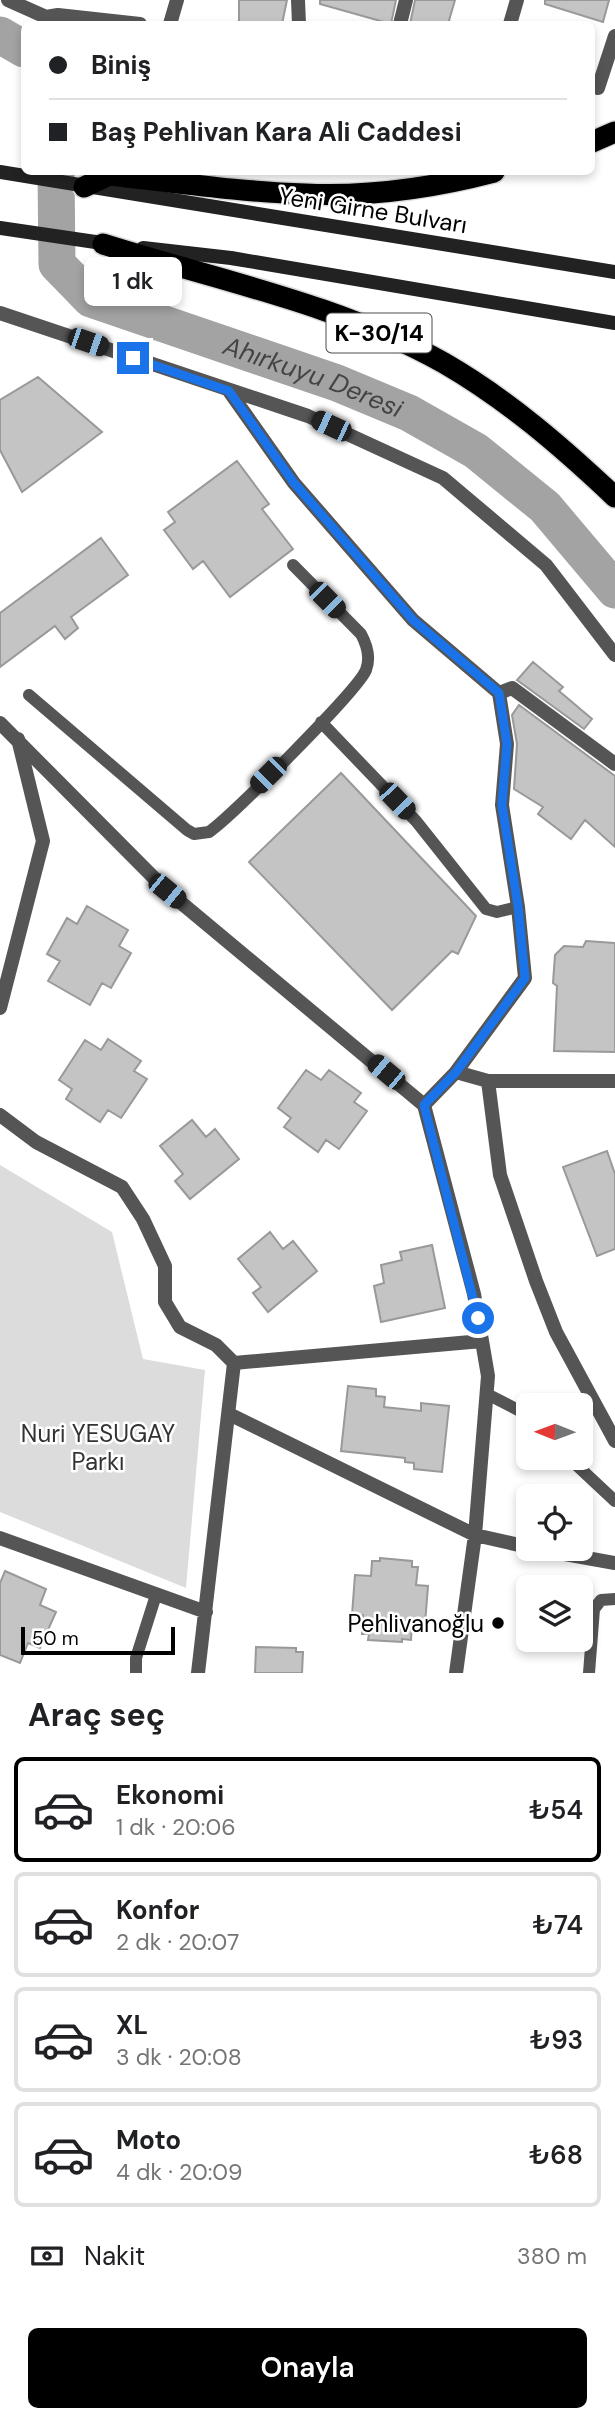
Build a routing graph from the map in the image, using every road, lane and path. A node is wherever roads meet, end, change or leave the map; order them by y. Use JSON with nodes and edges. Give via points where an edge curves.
{"nodes":[{"id":1,"x":8,"y":0,"type":"edge"},
{"id":2,"x":63,"y":0,"type":"edge"},
{"id":3,"x":177,"y":0,"type":"edge"},
{"id":4,"x":298,"y":0,"type":"edge"},
{"id":5,"x":406,"y":0,"type":"edge"},
{"id":6,"x":516,"y":0,"type":"edge"},
{"id":7,"x":58,"y":15,"type":"junction"},
{"id":8,"x":113,"y":21,"type":"edge"},
{"id":9,"x":171,"y":21,"type":"edge"},
{"id":10,"x":299,"y":21,"type":"edge"},
{"id":11,"x":401,"y":21,"type":"edge"},
{"id":12,"x":511,"y":21,"type":"edge"},
{"id":13,"x":615,"y":36,"type":"edge"},
{"id":14,"x":615,"y":81,"type":"edge"},
{"id":15,"x":595,"y":90,"type":"edge"},
{"id":16,"x":615,"y":132,"type":"edge"},
{"id":17,"x":595,"y":141,"type":"edge"},
{"id":18,"x":0,"y":172,"type":"edge"},
{"id":19,"x":109,"y":175,"type":"edge"},
{"id":20,"x":109,"y":175,"type":"edge"},
{"id":21,"x":482,"y":175,"type":"edge"},
{"id":22,"x":84,"y":187,"type":"junction"},
{"id":23,"x":0,"y":228,"type":"edge"},
{"id":24,"x":103,"y":244,"type":"junction"},
{"id":25,"x":615,"y":272,"type":"edge"},
{"id":26,"x":0,"y":313,"type":"edge"},
{"id":27,"x":615,"y":324,"type":"edge"},
{"id":28,"x":229,"y":391,"type":"junction"},
{"id":29,"x":615,"y":497,"type":"edge"},
{"id":30,"x":293,"y":565,"type":"dead end"},
{"id":31,"x":615,"y":655,"type":"edge"},
{"id":32,"x":499,"y":693,"type":"junction"},
{"id":33,"x":29,"y":695,"type":"dead end"},
{"id":34,"x":321,"y":722,"type":"junction"},
{"id":35,"x":0,"y":723,"type":"edge"},
{"id":36,"x":17,"y":737,"type":"junction"},
{"id":37,"x":615,"y":764,"type":"edge"},
{"id":38,"x":518,"y":906,"type":"junction"},
{"id":39,"x":4,"y":976,"type":"edge"},
{"id":40,"x":0,"y":1008,"type":"edge"},
{"id":41,"x":456,"y":1072,"type":"junction"},
{"id":42,"x":488,"y":1081,"type":"junction"},
{"id":43,"x":615,"y":1081,"type":"edge"},
{"id":44,"x":424,"y":1105,"type":"junction"},
{"id":45,"x":0,"y":1115,"type":"edge"},
{"id":46,"x":482,"y":1341,"type":"junction"},
{"id":47,"x":234,"y":1363,"type":"junction"},
{"id":48,"x":486,"y":1394,"type":"junction"},
{"id":49,"x":516,"y":1409,"type":"edge"},
{"id":50,"x":229,"y":1414,"type":"junction"},
{"id":51,"x":615,"y":1441,"type":"edge"},
{"id":52,"x":582,"y":1470,"type":"edge"},
{"id":53,"x":615,"y":1501,"type":"edge"},
{"id":54,"x":475,"y":1535,"type":"junction"},
{"id":55,"x":0,"y":1538,"type":"edge"},
{"id":56,"x":516,"y":1544,"type":"edge"},
{"id":57,"x":593,"y":1559,"type":"edge"},
{"id":58,"x":615,"y":1563,"type":"edge"},
{"id":59,"x":156,"y":1595,"type":"junction"},
{"id":60,"x":615,"y":1599,"type":"edge"},
{"id":61,"x":206,"y":1612,"type":"junction"},
{"id":62,"x":136,"y":1673,"type":"edge"},
{"id":63,"x":198,"y":1673,"type":"edge"},
{"id":64,"x":456,"y":1673,"type":"edge"},
{"id":65,"x":589,"y":1673,"type":"edge"}],
"edges":[{"from":1,"to":7,"type":"street","via":[[46,18]]},
{"from":2,"to":7,"type":"street"},
{"from":3,"to":9,"type":"street"},
{"from":4,"to":10,"type":"street"},
{"from":5,"to":11,"type":"street"},
{"from":6,"to":12,"type":"street"},
{"from":7,"to":8,"type":"street"},
{"from":13,"to":15,"type":"street"},
{"from":14,"to":15,"type":"street"},
{"from":16,"to":17,"type":"highway"},
{"from":18,"to":22,"type":"main road","name":"Yeni Girne Bulvarı"},
{"from":19,"to":21,"type":"highway","via":[[304,194],[380,193]]},
{"from":20,"to":22,"type":"highway"},
{"from":22,"to":25,"type":"main road","name":"Yeni Girne Bulvarı"},
{"from":23,"to":24,"type":"main road"},
{"from":24,"to":27,"type":"main road","via":[[231,258]]},
{"from":24,"to":29,"type":"highway","number":"K-30/14","via":[[287,298],[443,363],[553,439]]},
{"from":26,"to":28,"type":"street"},
{"from":28,"to":31,"type":"street","via":[[309,416],[443,478],[546,565]]},
{"from":28,"to":32,"type":"street","via":[[294,483],[413,620]]},
{"from":30,"to":34,"type":"lane","via":[[361,634],[367,647],[362,677]]},
{"from":32,"to":37,"type":"street","via":[[512,688]]},
{"from":32,"to":38,"type":"street","via":[[507,744],[502,805]]},
{"from":33,"to":34,"type":"lane","via":[[194,834],[215,828]]},
{"from":34,"to":38,"type":"lane","via":[[416,821],[486,909],[494,912]]},
{"from":35,"to":36,"type":"street"},
{"from":36,"to":39,"type":"street","via":[[43,841]]},
{"from":36,"to":44,"type":"street","via":[[167,891]]},
{"from":38,"to":41,"type":"street","via":[[525,978]]},
{"from":39,"to":40,"type":"street"},
{"from":41,"to":42,"type":"street"},
{"from":41,"to":44,"type":"street"},
{"from":42,"to":43,"type":"street"},
{"from":42,"to":51,"type":"street","via":[[500,1175],[536,1281],[556,1332]]},
{"from":44,"to":46,"type":"street"},
{"from":45,"to":47,"type":"street","via":[[36,1142],[122,1187],[144,1219],[165,1266],[165,1302],[180,1327],[216,1345]]},
{"from":46,"to":47,"type":"street"},
{"from":46,"to":48,"type":"street"},
{"from":47,"to":50,"type":"street"},
{"from":48,"to":49,"type":"lane"},
{"from":48,"to":54,"type":"street"},
{"from":50,"to":54,"type":"street"},
{"from":50,"to":61,"type":"street"},
{"from":52,"to":53,"type":"lane"},
{"from":54,"to":56,"type":"street"},
{"from":54,"to":64,"type":"street"},
{"from":55,"to":59,"type":"street"},
{"from":57,"to":58,"type":"street"},
{"from":59,"to":61,"type":"street"},
{"from":59,"to":62,"type":"lane","via":[[136,1658]]},
{"from":60,"to":65,"type":"lane","via":[[601,1600],[594,1609]]},
{"from":61,"to":63,"type":"street"}]}
